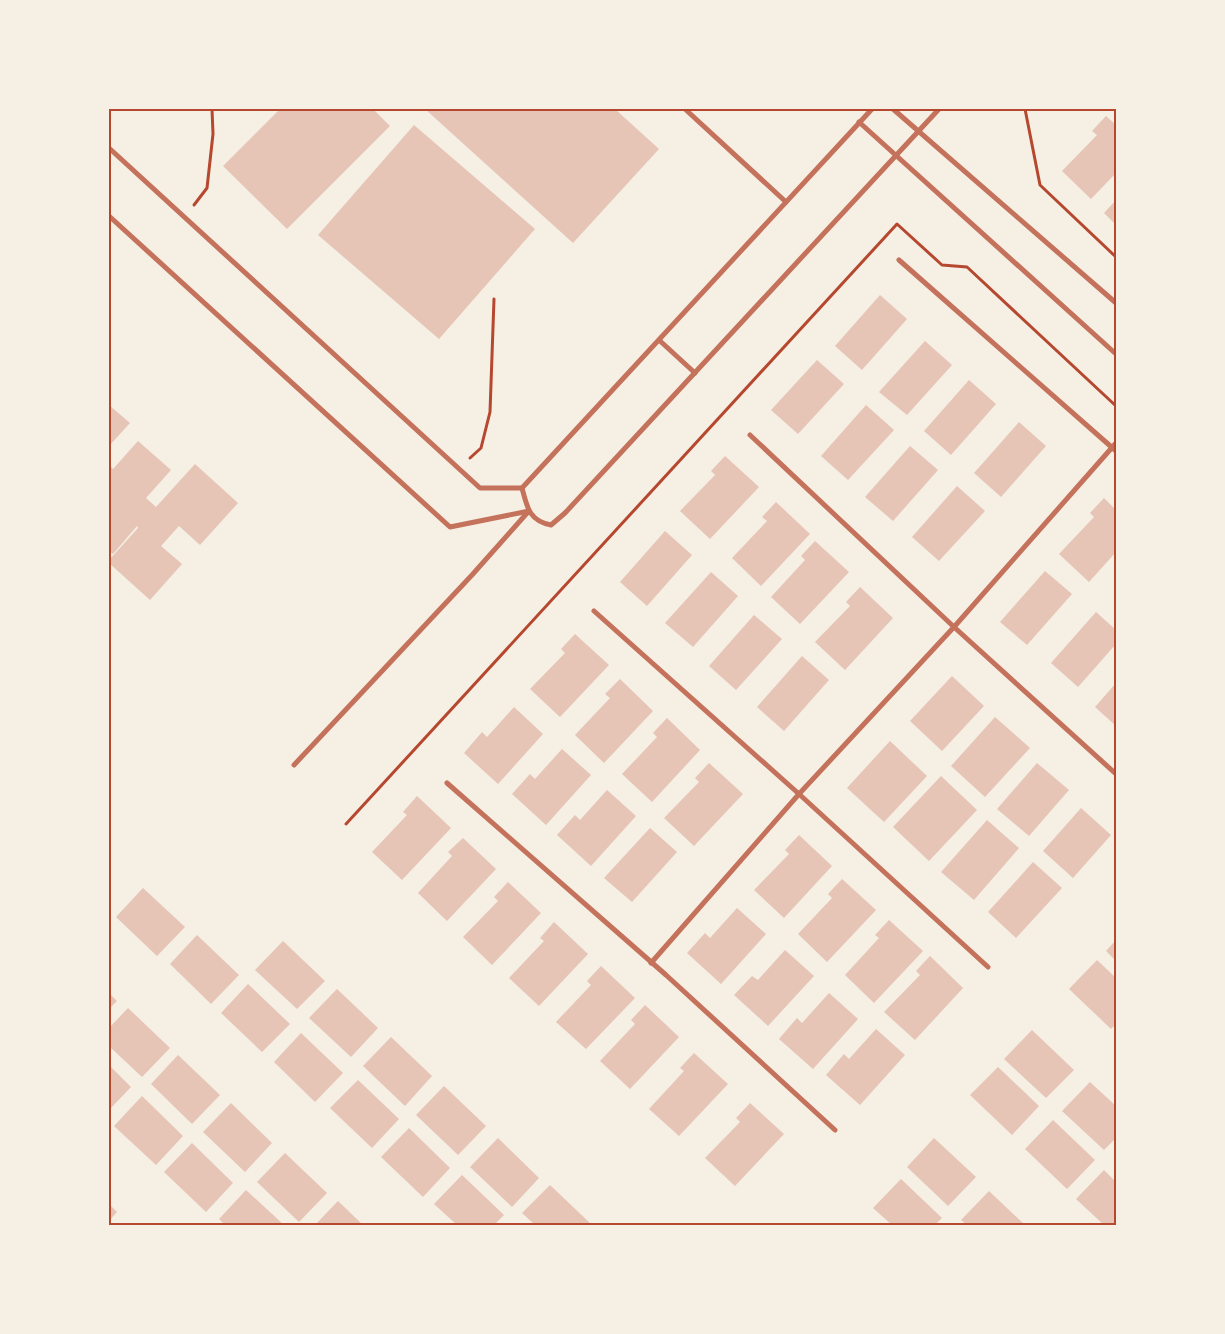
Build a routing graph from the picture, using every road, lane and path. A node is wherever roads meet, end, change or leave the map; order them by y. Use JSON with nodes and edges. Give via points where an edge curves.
{"nodes":[{"id":1,"x":212,"y":109,"type":"edge"},
{"id":2,"x":685,"y":109,"type":"edge"},
{"id":3,"x":872,"y":109,"type":"edge"},
{"id":4,"x":893,"y":109,"type":"edge"},
{"id":5,"x":939,"y":109,"type":"edge"},
{"id":6,"x":1026,"y":109,"type":"edge"},
{"id":7,"x":859,"y":122,"type":"junction"},
{"id":8,"x":918,"y":131,"type":"junction"},
{"id":9,"x":109,"y":148,"type":"edge"},
{"id":10,"x":896,"y":155,"type":"junction"},
{"id":11,"x":786,"y":202,"type":"junction"},
{"id":12,"x":109,"y":216,"type":"edge"},
{"id":13,"x":184,"y":217,"type":"junction"},
{"id":14,"x":1116,"y":257,"type":"edge"},
{"id":15,"x":899,"y":260,"type":"dead end"},
{"id":16,"x":494,"y":299,"type":"dead end"},
{"id":17,"x":1116,"y":303,"type":"edge"},
{"id":18,"x":659,"y":340,"type":"junction"},
{"id":19,"x":1116,"y":354,"type":"edge"},
{"id":20,"x":695,"y":373,"type":"junction"},
{"id":21,"x":1116,"y":406,"type":"edge"},
{"id":22,"x":750,"y":435,"type":"dead end"},
{"id":23,"x":1115,"y":447,"type":"edge"},
{"id":24,"x":459,"y":469,"type":"junction"},
{"id":25,"x":522,"y":488,"type":"junction"},
{"id":26,"x":529,"y":511,"type":"junction"},
{"id":27,"x":594,"y":611,"type":"dead end"},
{"id":28,"x":954,"y":627,"type":"junction"},
{"id":29,"x":294,"y":765,"type":"dead end"},
{"id":30,"x":1116,"y":774,"type":"edge"},
{"id":31,"x":447,"y":783,"type":"dead end"},
{"id":32,"x":799,"y":794,"type":"junction"},
{"id":33,"x":346,"y":824,"type":"dead end"},
{"id":34,"x":652,"y":963,"type":"junction"},
{"id":35,"x":988,"y":967,"type":"dead end"},
{"id":36,"x":835,"y":1130,"type":"dead end"}],
"edges":[{"from":1,"to":13,"type":"path","via":[[213,134],[207,188]]},
{"from":2,"to":11,"type":"street"},
{"from":3,"to":7,"type":"street"},
{"from":4,"to":8,"type":"street"},
{"from":5,"to":8,"type":"street"},
{"from":6,"to":14,"type":"path","via":[[1040,185]]},
{"from":7,"to":10,"type":"street"},
{"from":7,"to":11,"type":"street"},
{"from":8,"to":10,"type":"street"},
{"from":8,"to":17,"type":"street"},
{"from":9,"to":13,"type":"street"},
{"from":10,"to":19,"type":"street"},
{"from":10,"to":20,"type":"street"},
{"from":11,"to":18,"type":"street"},
{"from":12,"to":26,"type":"street","via":[[450,527]]},
{"from":13,"to":24,"type":"street"},
{"from":15,"to":23,"type":"street"},
{"from":16,"to":24,"type":"path","via":[[490,412],[481,448]]},
{"from":18,"to":20,"type":"street"},
{"from":18,"to":25,"type":"street"},
{"from":20,"to":26,"type":"street","via":[[551,525],[540,523]]},
{"from":21,"to":33,"type":"path","via":[[967,267],[942,265],[897,224]]},
{"from":22,"to":28,"type":"street"},
{"from":23,"to":28,"type":"street"},
{"from":24,"to":25,"type":"street","via":[[480,488]]},
{"from":25,"to":26,"type":"street"},
{"from":26,"to":29,"type":"street"},
{"from":27,"to":32,"type":"street"},
{"from":28,"to":30,"type":"street"},
{"from":28,"to":32,"type":"street"},
{"from":31,"to":34,"type":"street"},
{"from":32,"to":34,"type":"street"},
{"from":32,"to":35,"type":"street"},
{"from":34,"to":36,"type":"street"}]}
